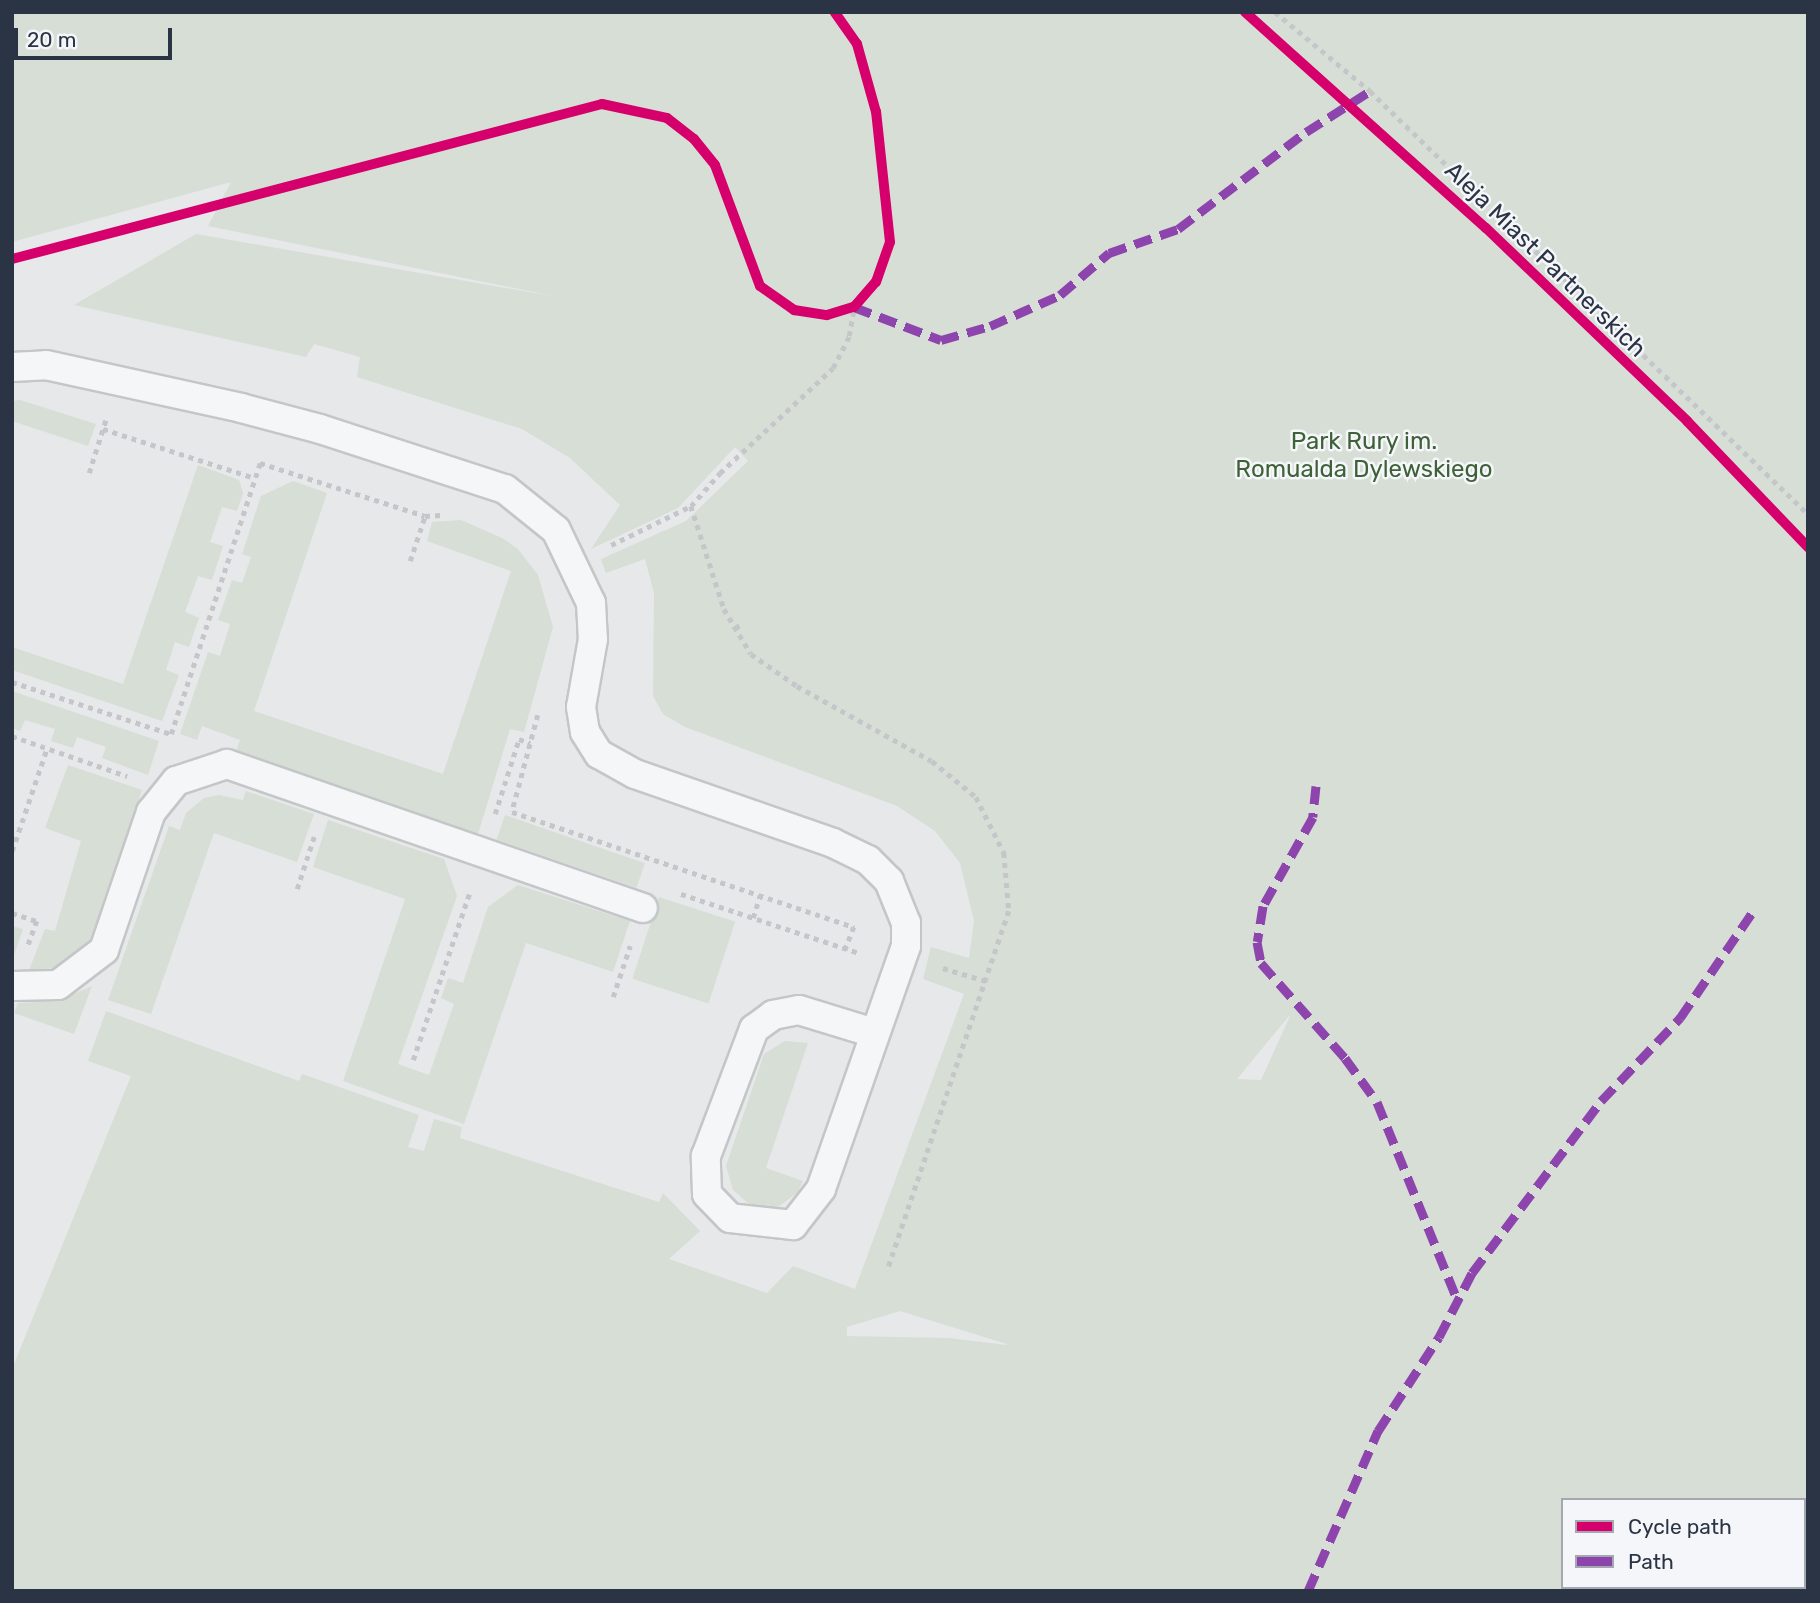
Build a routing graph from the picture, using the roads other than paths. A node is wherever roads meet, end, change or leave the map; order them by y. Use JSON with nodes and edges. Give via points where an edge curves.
{"nodes":[{"id":1,"x":12,"y":367,"type":"edge"},
{"id":2,"x":643,"y":908,"type":"road end"},
{"id":3,"x":12,"y":986,"type":"edge"},
{"id":4,"x":874,"y":1033,"type":"junction"}],
"edges":[{"from":1,"to":4,"type":"lane","via":[[47,365],[320,429],[505,489],[532,508],[556,530],[591,603],[593,639],[580,707],[585,732],[599,754],[635,774],[833,843],[868,860],[889,881],[900,901],[906,946]]},
{"from":2,"to":3,"type":"lane","via":[[227,764],[176,781],[151,812],[104,950],[58,985]]},
{"from":4,"to":4,"type":"lane","via":[[799,1010],[773,1015],[754,1029],[706,1156],[707,1194],[730,1217],[793,1225],[813,1205]]}]}
